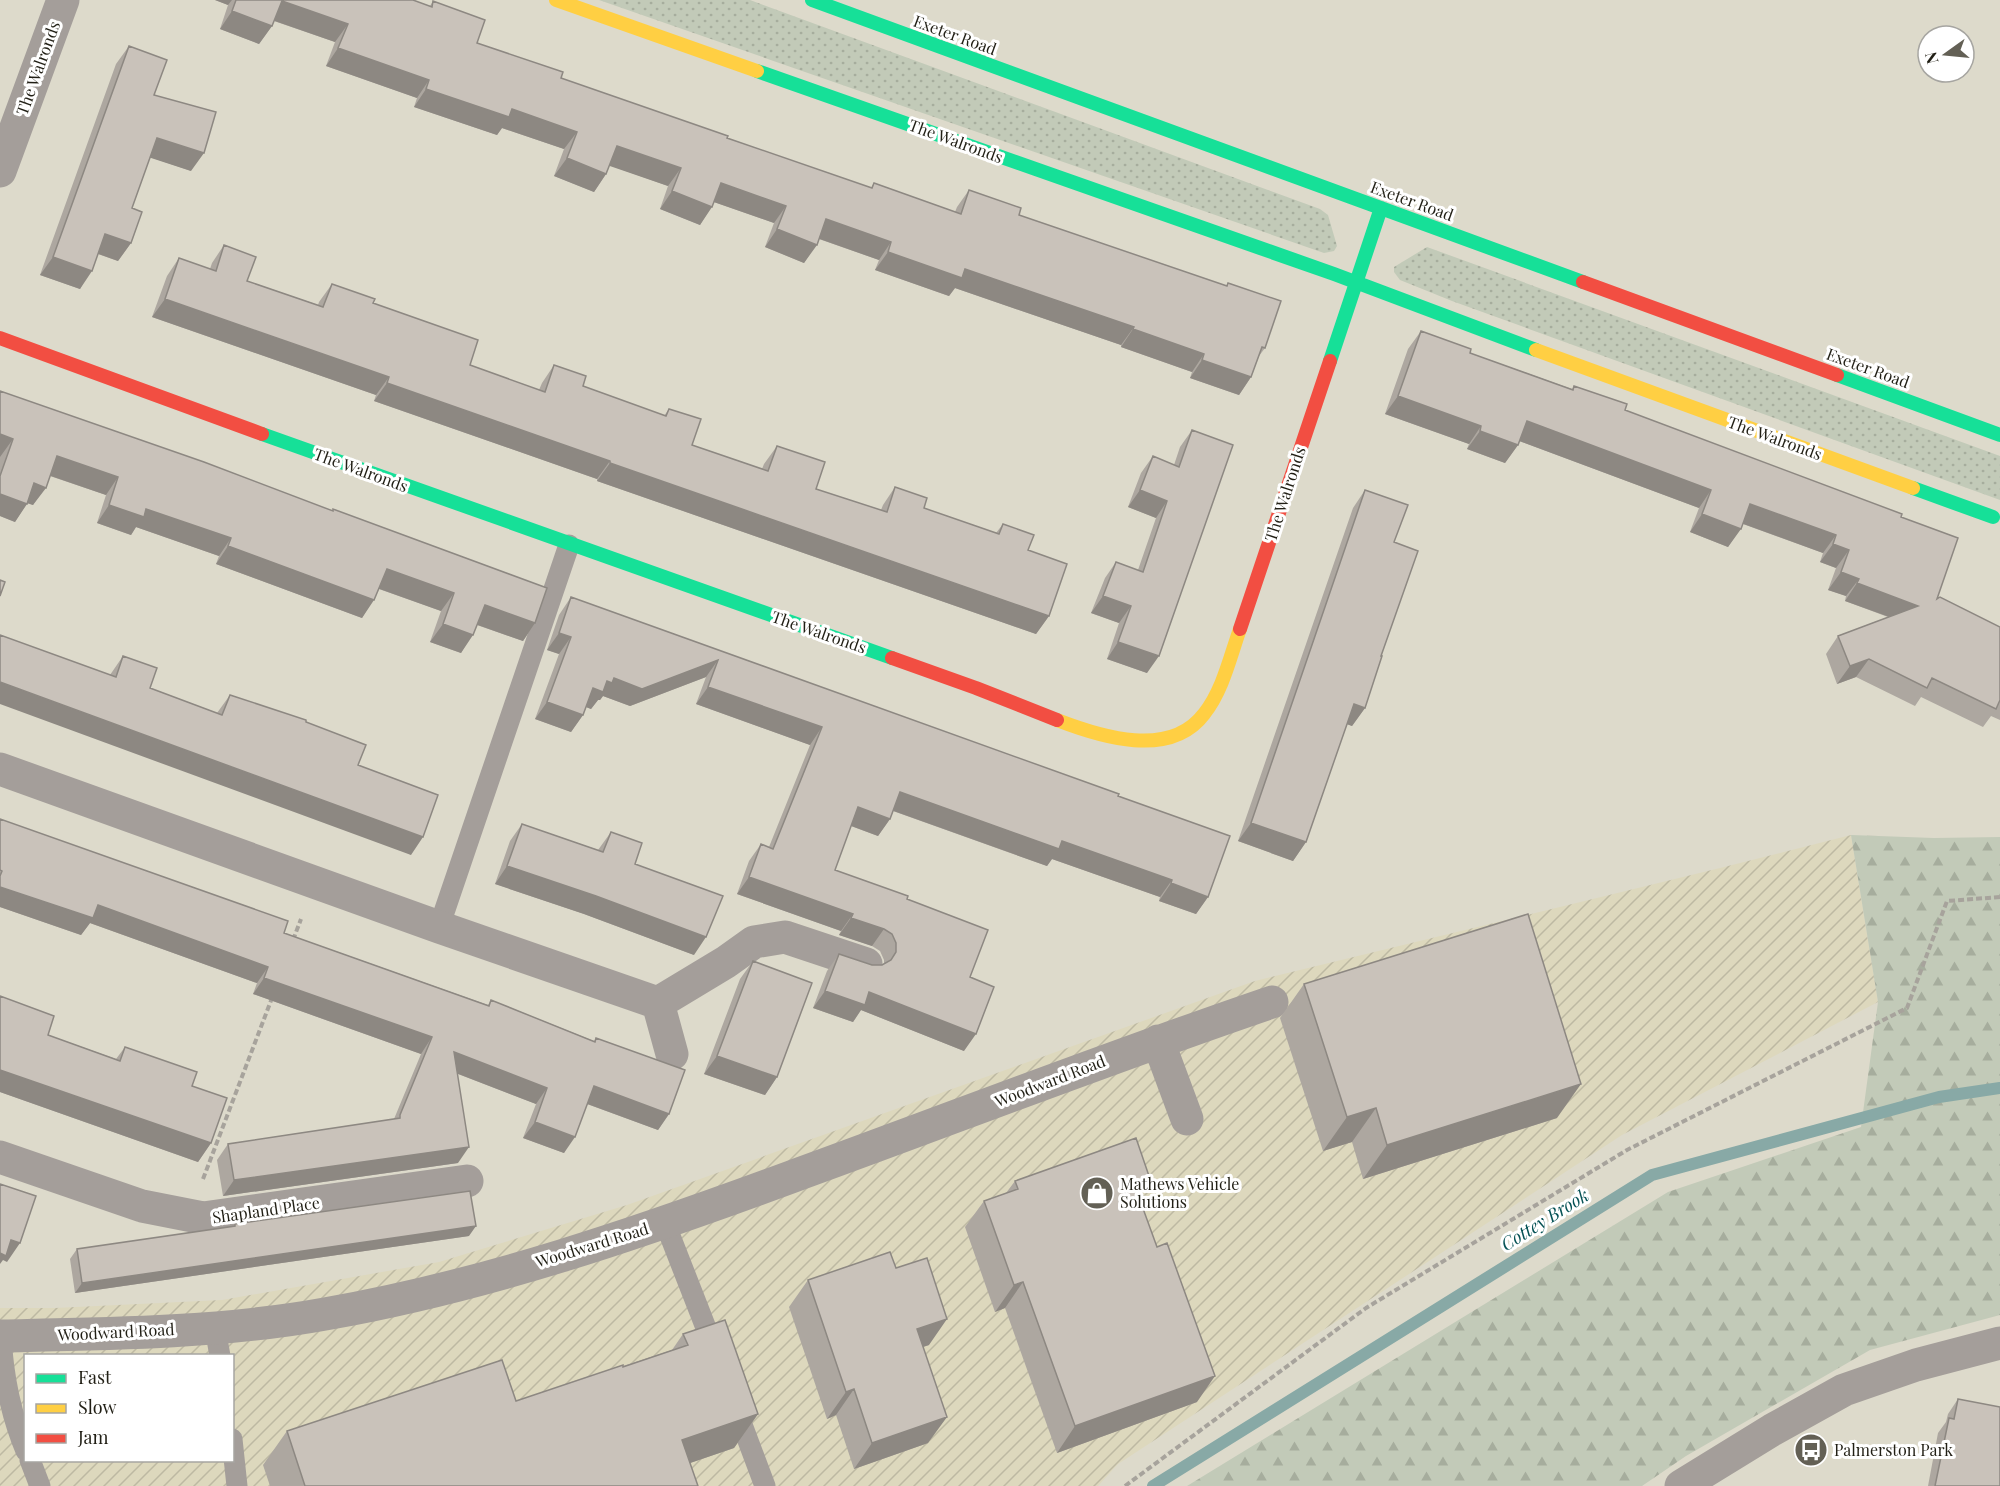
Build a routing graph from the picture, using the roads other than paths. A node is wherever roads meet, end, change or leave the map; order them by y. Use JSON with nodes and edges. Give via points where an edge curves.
{"nodes":[{"id":1,"x":63,"y":0,"type":"edge"},
{"id":2,"x":556,"y":0,"type":"edge"},
{"id":3,"x":812,"y":0,"type":"edge"},
{"id":4,"x":0,"y":171,"type":"edge"},
{"id":5,"x":1381,"y":208,"type":"junction"},
{"id":6,"x":1356,"y":283,"type":"junction"},
{"id":7,"x":0,"y":338,"type":"edge"},
{"id":8,"x":2000,"y":435,"type":"edge"},
{"id":9,"x":1993,"y":517,"type":"dead end"},
{"id":10,"x":569,"y":545,"type":"junction"},
{"id":11,"x":0,"y":770,"type":"edge"},
{"id":12,"x":439,"y":927,"type":"junction"},
{"id":13,"x":866,"y":964,"type":"edge"},
{"id":14,"x":1272,"y":1002,"type":"dead end"},
{"id":15,"x":658,"y":1003,"type":"junction"},
{"id":16,"x":1158,"y":1041,"type":"junction"},
{"id":17,"x":672,"y":1054,"type":"dead end"},
{"id":18,"x":1187,"y":1119,"type":"dead end"},
{"id":19,"x":0,"y":1157,"type":"edge"},
{"id":20,"x":467,"y":1180,"type":"dead end"},
{"id":21,"x":665,"y":1223,"type":"junction"},
{"id":22,"x":1,"y":1336,"type":"edge"},
{"id":23,"x":217,"y":1342,"type":"edge"},
{"id":24,"x":2000,"y":1343,"type":"edge"},
{"id":25,"x":721,"y":1367,"type":"edge"},
{"id":26,"x":729,"y":1389,"type":"edge"},
{"id":27,"x":24,"y":1446,"type":"edge"},
{"id":28,"x":234,"y":1458,"type":"edge"},
{"id":29,"x":30,"y":1462,"type":"edge"},
{"id":30,"x":40,"y":1486,"type":"edge"},
{"id":31,"x":237,"y":1486,"type":"edge"},
{"id":32,"x":765,"y":1486,"type":"edge"},
{"id":33,"x":1681,"y":1486,"type":"edge"}],
"edges":[{"from":1,"to":4,"type":"street","name":"The Walronds"},
{"from":2,"to":6,"type":"street","name":"The Walronds"},
{"from":3,"to":5,"type":"street","name":"Exeter Road"},
{"from":5,"to":6,"type":"street","name":"The Walronds"},
{"from":5,"to":8,"type":"street","name":"Exeter Road"},
{"from":6,"to":9,"type":"street","name":"The Walronds"},
{"from":6,"to":10,"type":"street","name":"The Walronds","via":[[1230,658],[1208,711],[1189,730],[1155,740],[1126,740],[1087,731],[957,680]]},
{"from":7,"to":10,"type":"street","name":"The Walronds"},
{"from":10,"to":12,"type":"lane"},
{"from":11,"to":12,"type":"street"},
{"from":12,"to":15,"type":"street"},
{"from":13,"to":15,"type":"street","via":[[785,937],[754,942]]},
{"from":14,"to":16,"type":"street","name":"Woodward Road"},
{"from":15,"to":17,"type":"street"},
{"from":16,"to":18,"type":"street"},
{"from":16,"to":21,"type":"street","name":"Woodward Road"},
{"from":19,"to":20,"type":"street","name":"Shapland Place","via":[[142,1206],[203,1218]]},
{"from":21,"to":23,"type":"street","name":"Woodward Road","via":[[435,1292]]},
{"from":21,"to":25,"type":"lane"},
{"from":22,"to":23,"type":"street","name":"Woodward Road"},
{"from":22,"to":27,"type":"lane","via":[[3,1365]]},
{"from":24,"to":33,"type":"street","via":[[1916,1365],[1844,1390]]},
{"from":26,"to":32,"type":"lane"},
{"from":28,"to":31,"type":"lane"},
{"from":29,"to":30,"type":"lane"}]}
